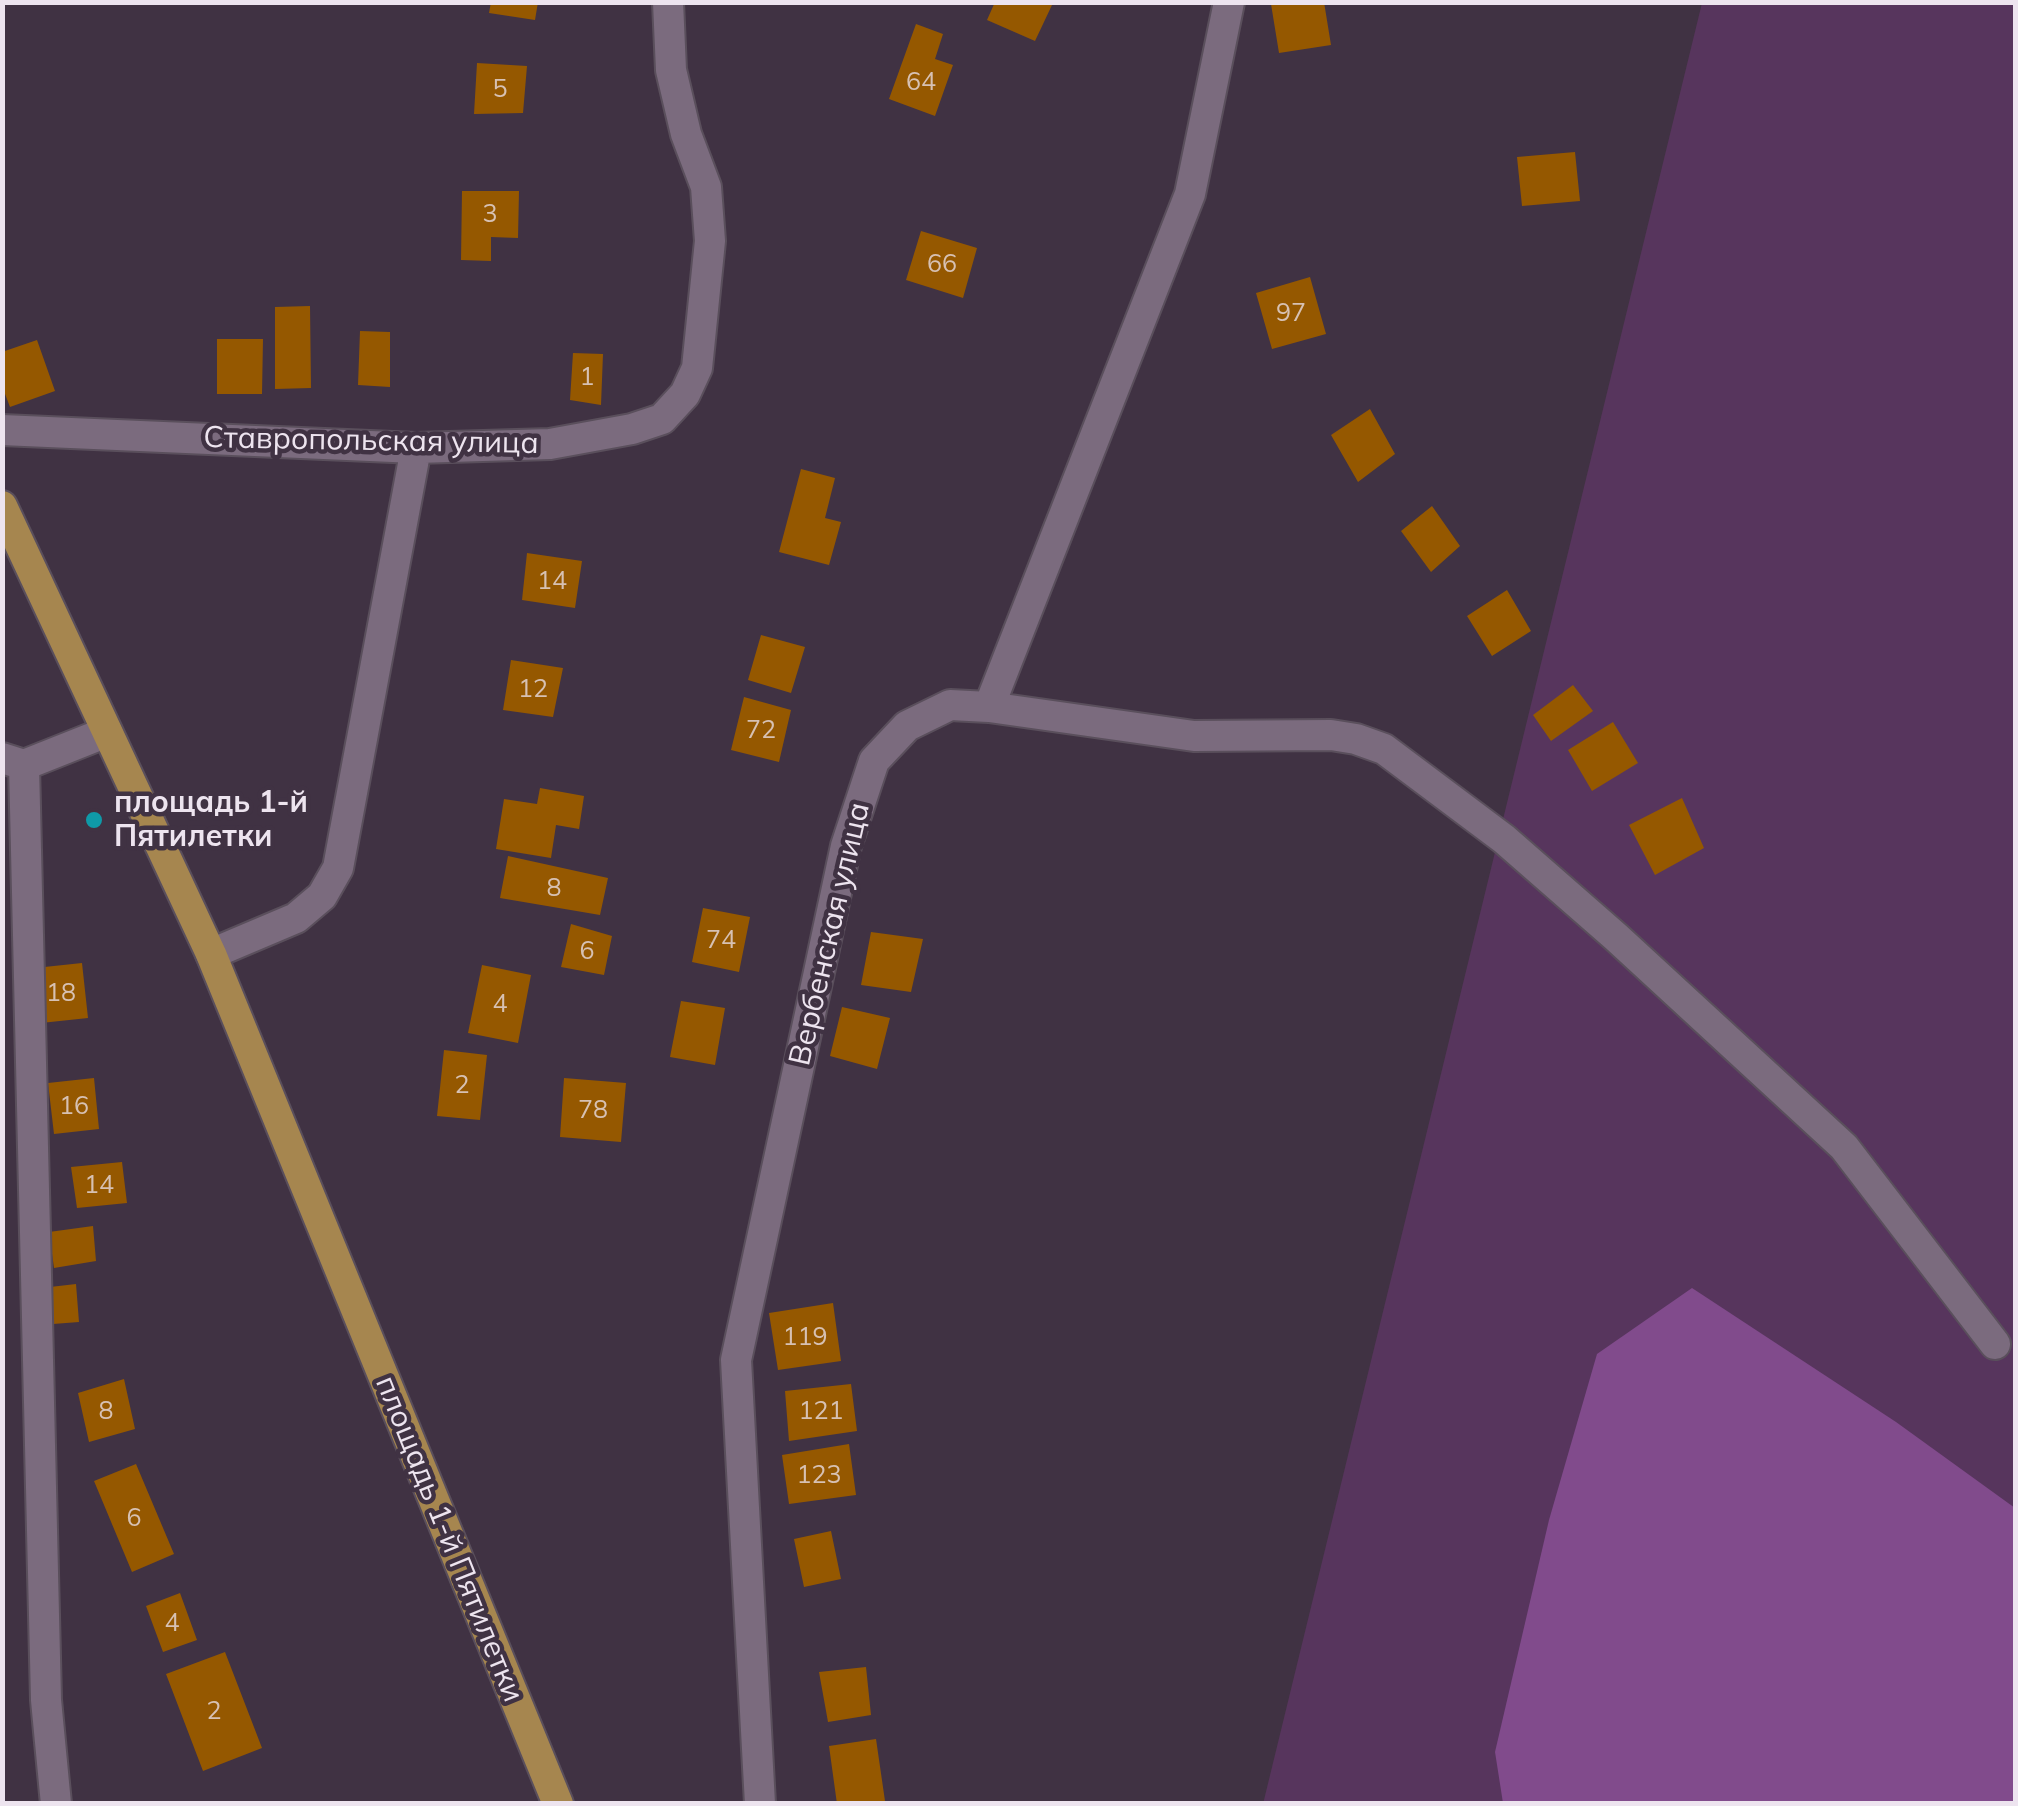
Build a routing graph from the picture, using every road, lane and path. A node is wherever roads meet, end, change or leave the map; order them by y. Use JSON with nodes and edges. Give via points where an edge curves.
{"nodes":[{"id":1,"x":668,"y":2,"type":"edge"},
{"id":2,"x":1229,"y":2,"type":"edge"},
{"id":3,"x":2,"y":430,"type":"edge"},
{"id":4,"x":416,"y":448,"type":"junction"},
{"id":5,"x":2,"y":506,"type":"edge"},
{"id":6,"x":989,"y":707,"type":"junction"},
{"id":7,"x":107,"y":732,"type":"junction"},
{"id":8,"x":13,"y":761,"type":"edge"},
{"id":9,"x":211,"y":954,"type":"junction"},
{"id":10,"x":1996,"y":1344,"type":"dead end"},
{"id":11,"x":56,"y":1804,"type":"edge"},
{"id":12,"x":558,"y":1804,"type":"edge"},
{"id":13,"x":760,"y":1804,"type":"edge"}],
"edges":[{"from":1,"to":4,"type":"street","name":"Ставропольская улица","via":[[671,70],[706,186],[710,241],[697,368],[685,394],[662,419],[632,430],[550,444]]},
{"from":2,"to":6,"type":"street","via":[[1190,194]]},
{"from":3,"to":4,"type":"street","name":"Ставропольская улица"},
{"from":4,"to":9,"type":"street","via":[[338,868],[322,896],[296,918]]},
{"from":5,"to":7,"type":"main road","name":"площадь 1-й Пятилетки"},
{"from":6,"to":10,"type":"street","name":"Вербенская улица","via":[[1194,736],[1331,735],[1384,749],[1504,839],[1844,1148]]},
{"from":6,"to":13,"type":"street","name":"Вербенская улица","via":[[950,705],[907,726],[874,761],[846,846],[736,1360]]},
{"from":7,"to":8,"type":"street"},
{"from":7,"to":9,"type":"main road","name":"площадь 1-й Пятилетки"},
{"from":8,"to":11,"type":"street","via":[[46,1700]]},
{"from":9,"to":12,"type":"main road","name":"площадь 1-й Пятилетки"}]}
